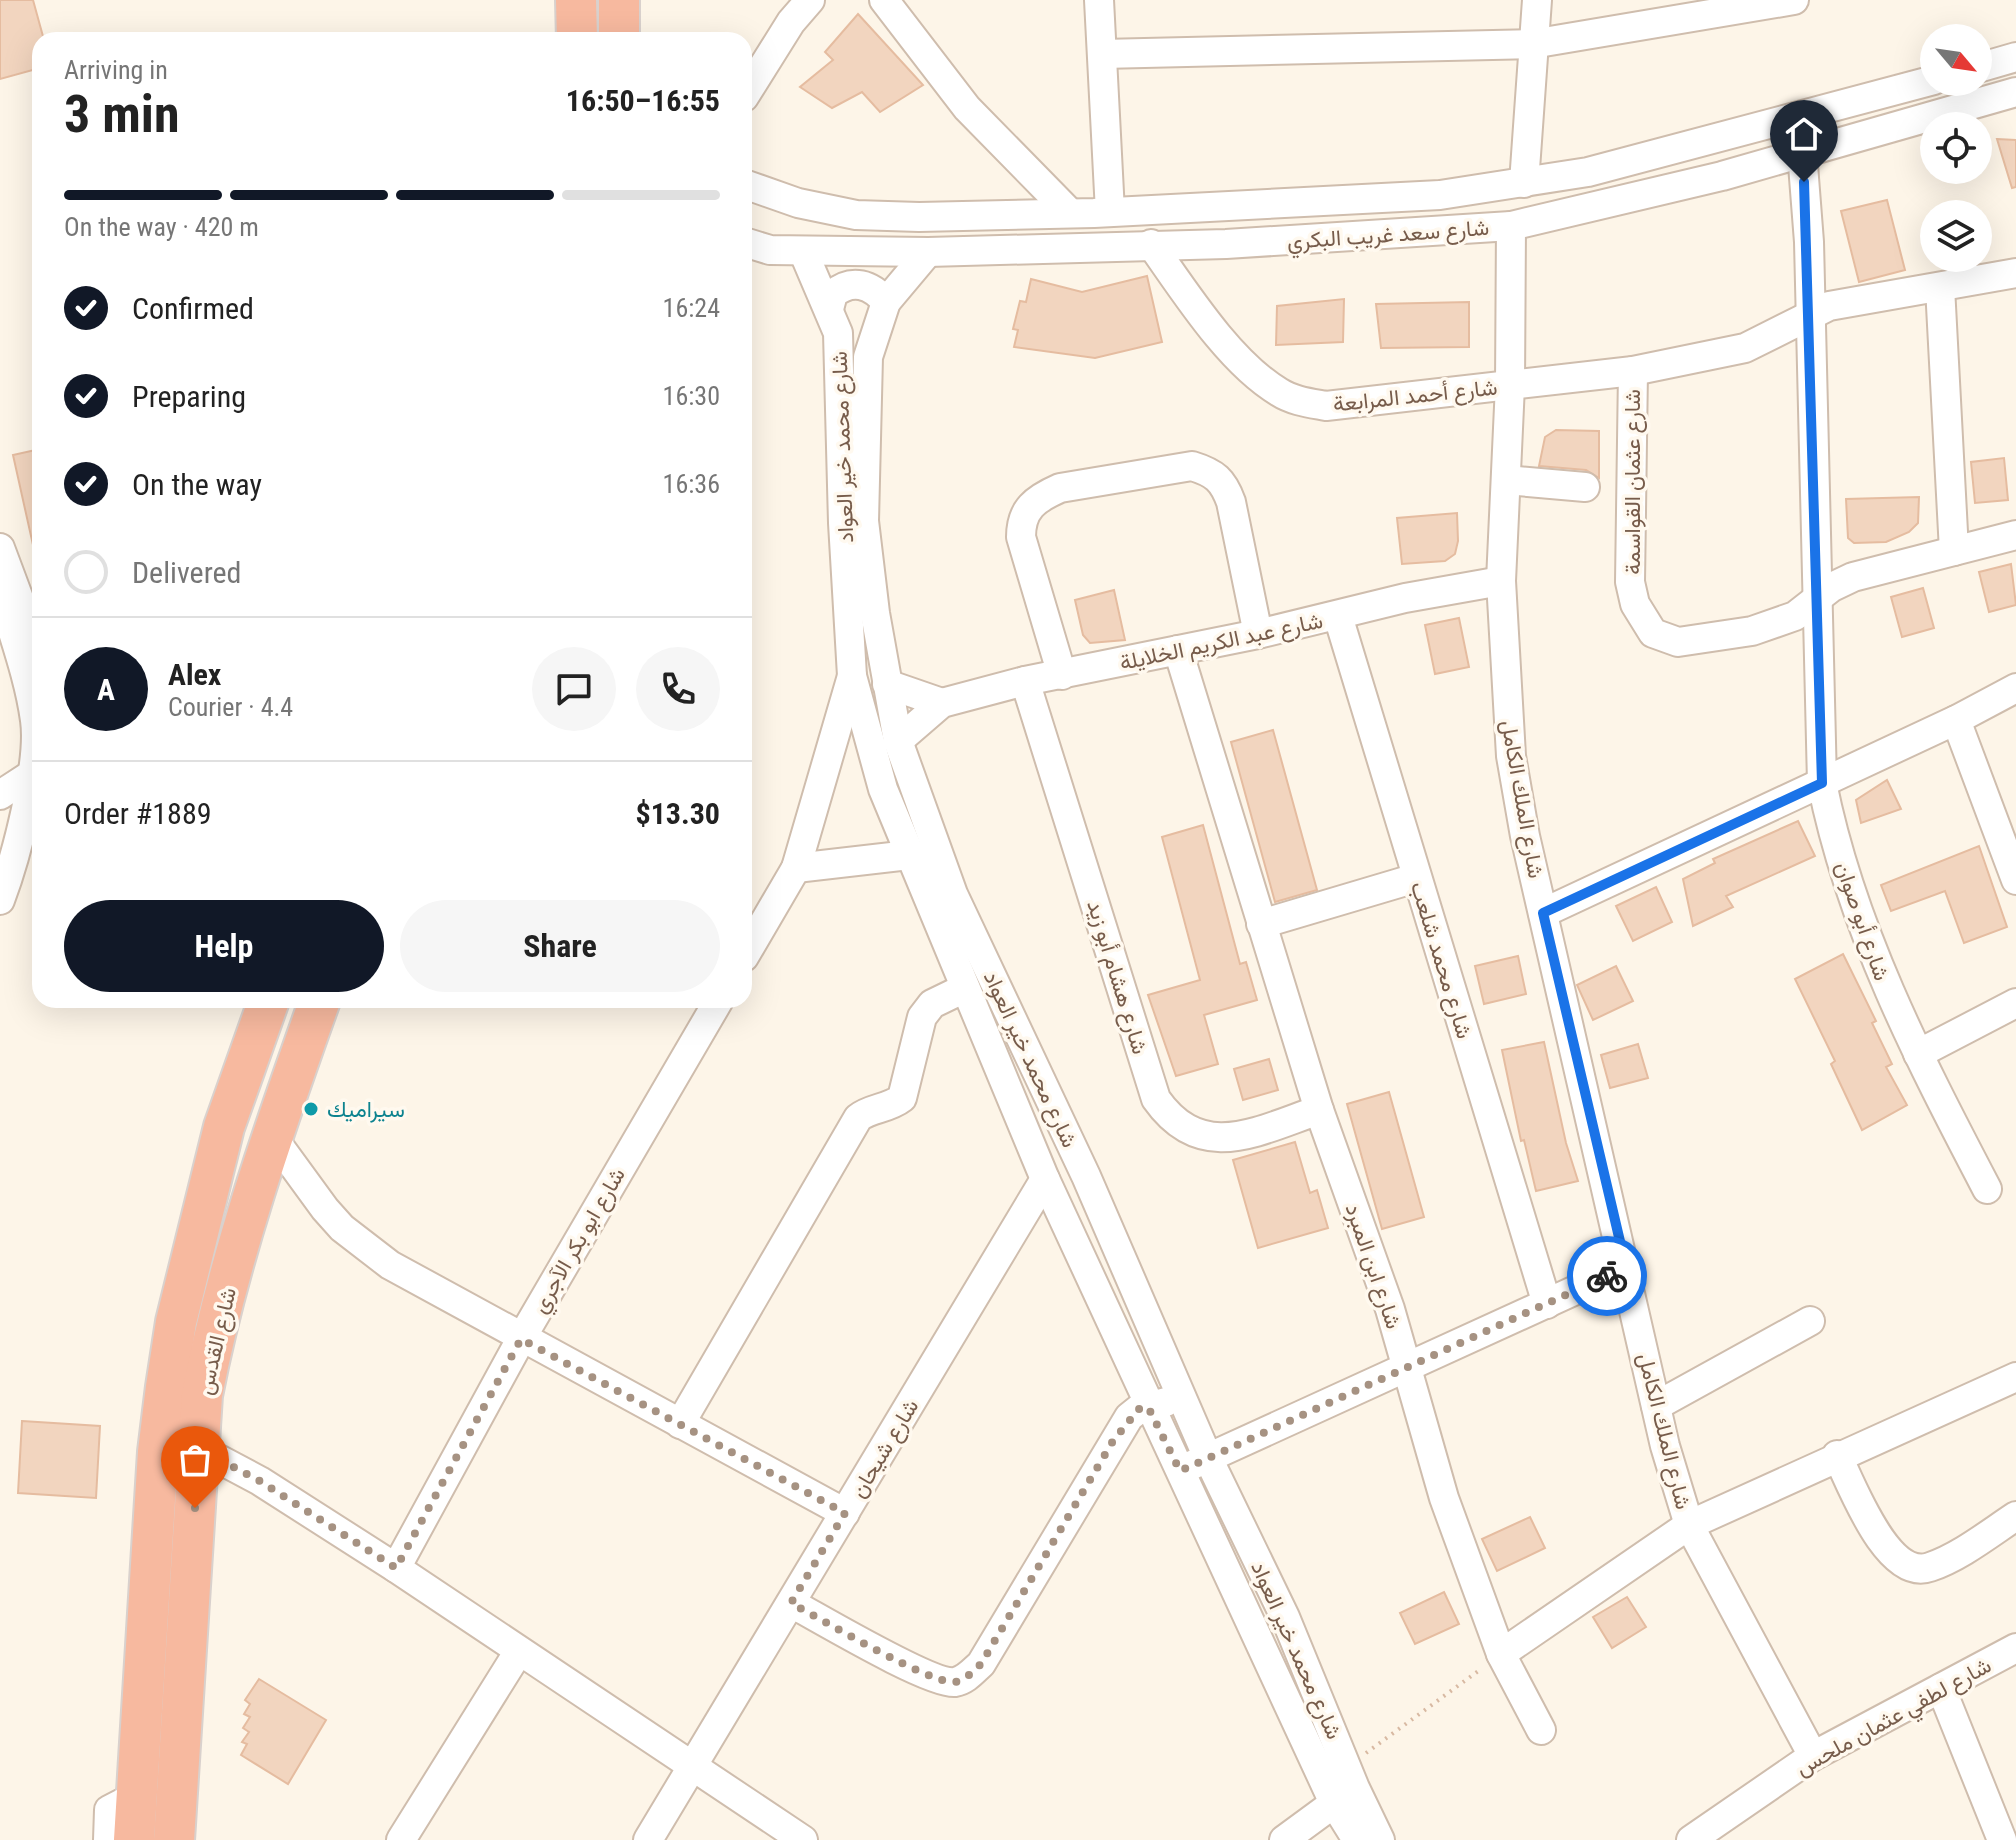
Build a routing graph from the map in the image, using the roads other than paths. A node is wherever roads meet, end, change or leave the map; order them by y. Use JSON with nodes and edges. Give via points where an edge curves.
{"nodes":[{"id":1,"x":576,"y":0,"type":"edge"},
{"id":2,"x":621,"y":0,"type":"edge"},
{"id":3,"x":810,"y":0,"type":"edge"},
{"id":4,"x":884,"y":0,"type":"edge"},
{"id":5,"x":1099,"y":0,"type":"edge"},
{"id":6,"x":1537,"y":0,"type":"edge"},
{"id":7,"x":1794,"y":0,"type":"edge"},
{"id":8,"x":577,"y":32,"type":"edge"},
{"id":9,"x":619,"y":32,"type":"edge"},
{"id":10,"x":633,"y":32,"type":"edge"},
{"id":11,"x":1532,"y":44,"type":"junction"},
{"id":12,"x":1102,"y":54,"type":"junction"},
{"id":13,"x":2016,"y":57,"type":"edge"},
{"id":14,"x":1992,"y":64,"type":"edge"},
{"id":15,"x":752,"y":84,"type":"edge"},
{"id":16,"x":1920,"y":84,"type":"edge"},
{"id":17,"x":2007,"y":99,"type":"edge"},
{"id":18,"x":1802,"y":152,"type":"junction"},
{"id":19,"x":1524,"y":183,"type":"junction"},
{"id":20,"x":752,"y":187,"type":"edge"},
{"id":21,"x":1110,"y":212,"type":"junction"},
{"id":22,"x":1070,"y":213,"type":"junction"},
{"id":23,"x":1511,"y":226,"type":"junction"},
{"id":24,"x":752,"y":244,"type":"edge"},
{"id":25,"x":1151,"y":244,"type":"junction"},
{"id":26,"x":803,"y":251,"type":"junction"},
{"id":27,"x":928,"y":252,"type":"junction"},
{"id":28,"x":2016,"y":273,"type":"edge"},
{"id":29,"x":1940,"y":287,"type":"junction"},
{"id":30,"x":886,"y":302,"type":"junction"},
{"id":31,"x":829,"y":309,"type":"junction"},
{"id":32,"x":1811,"y":316,"type":"junction"},
{"id":33,"x":1633,"y":371,"type":"junction"},
{"id":34,"x":1510,"y":385,"type":"junction"},
{"id":35,"x":1506,"y":480,"type":"junction"},
{"id":36,"x":1585,"y":487,"type":"dead end"},
{"id":37,"x":2016,"y":535,"type":"edge"},
{"id":38,"x":0,"y":548,"type":"edge"},
{"id":39,"x":1954,"y":551,"type":"junction"},
{"id":40,"x":1501,"y":581,"type":"junction"},
{"id":41,"x":0,"y":589,"type":"edge"},
{"id":42,"x":1815,"y":601,"type":"junction"},
{"id":43,"x":1338,"y":616,"type":"junction"},
{"id":44,"x":32,"y":634,"type":"edge"},
{"id":45,"x":1258,"y":634,"type":"junction"},
{"id":46,"x":1178,"y":650,"type":"junction"},
{"id":47,"x":1062,"y":675,"type":"junction"},
{"id":48,"x":852,"y":676,"type":"junction"},
{"id":49,"x":1025,"y":681,"type":"junction"},
{"id":50,"x":887,"y":684,"type":"junction"},
{"id":51,"x":2016,"y":688,"type":"edge"},
{"id":52,"x":942,"y":703,"type":"junction"},
{"id":53,"x":32,"y":706,"type":"edge"},
{"id":54,"x":1956,"y":720,"type":"junction"},
{"id":55,"x":898,"y":741,"type":"junction"},
{"id":56,"x":0,"y":768,"type":"edge"},
{"id":57,"x":32,"y":772,"type":"edge"},
{"id":58,"x":32,"y":774,"type":"edge"},
{"id":59,"x":1822,"y":783,"type":"junction"},
{"id":60,"x":32,"y":784,"type":"edge"},
{"id":61,"x":0,"y":795,"type":"edge"},
{"id":62,"x":909,"y":855,"type":"junction"},
{"id":63,"x":796,"y":868,"type":"junction"},
{"id":64,"x":1416,"y":878,"type":"junction"},
{"id":65,"x":2016,"y":880,"type":"edge"},
{"id":66,"x":0,"y":900,"type":"edge"},
{"id":67,"x":1543,"y":913,"type":"junction"},
{"id":68,"x":1261,"y":924,"type":"junction"},
{"id":69,"x":752,"y":943,"type":"edge"},
{"id":70,"x":965,"y":988,"type":"junction"},
{"id":71,"x":2016,"y":1003,"type":"edge"},
{"id":72,"x":266,"y":1008,"type":"edge"},
{"id":73,"x":317,"y":1008,"type":"edge"},
{"id":74,"x":714,"y":1008,"type":"edge"},
{"id":75,"x":1918,"y":1054,"type":"junction"},
{"id":76,"x":1319,"y":1110,"type":"junction"},
{"id":77,"x":271,"y":1135,"type":"junction"},
{"id":78,"x":1045,"y":1179,"type":"junction"},
{"id":79,"x":1987,"y":1189,"type":"dead end"},
{"id":80,"x":1626,"y":1267,"type":"junction"},
{"id":81,"x":1547,"y":1304,"type":"junction"},
{"id":82,"x":1810,"y":1321,"type":"dead end"},
{"id":83,"x":521,"y":1339,"type":"junction"},
{"id":84,"x":1407,"y":1369,"type":"junction"},
{"id":85,"x":2016,"y":1377,"type":"edge"},
{"id":86,"x":1182,"y":1397,"type":"junction"},
{"id":87,"x":1656,"y":1406,"type":"junction"},
{"id":88,"x":1148,"y":1407,"type":"junction"},
{"id":89,"x":680,"y":1424,"type":"junction"},
{"id":90,"x":198,"y":1448,"type":"junction"},
{"id":91,"x":1837,"y":1455,"type":"junction"},
{"id":92,"x":1208,"y":1458,"type":"junction"},
{"id":93,"x":1180,"y":1471,"type":"junction"},
{"id":94,"x":845,"y":1513,"type":"junction"},
{"id":95,"x":2016,"y":1516,"type":"edge"},
{"id":96,"x":1689,"y":1525,"type":"junction"},
{"id":97,"x":396,"y":1568,"type":"junction"},
{"id":98,"x":791,"y":1603,"type":"junction"},
{"id":99,"x":2016,"y":1648,"type":"edge"},
{"id":100,"x":519,"y":1651,"type":"junction"},
{"id":101,"x":1501,"y":1654,"type":"junction"},
{"id":102,"x":1941,"y":1688,"type":"junction"},
{"id":103,"x":1541,"y":1730,"type":"dead end"},
{"id":104,"x":1813,"y":1756,"type":"junction"},
{"id":105,"x":693,"y":1765,"type":"junction"},
{"id":106,"x":1346,"y":1786,"type":"junction"},
{"id":107,"x":136,"y":1796,"type":"junction"},
{"id":108,"x":108,"y":1840,"type":"edge"},
{"id":109,"x":134,"y":1840,"type":"edge"},
{"id":110,"x":174,"y":1840,"type":"edge"},
{"id":111,"x":401,"y":1840,"type":"edge"},
{"id":112,"x":648,"y":1840,"type":"edge"},
{"id":113,"x":803,"y":1840,"type":"edge"},
{"id":114,"x":1284,"y":1840,"type":"edge"},
{"id":115,"x":1357,"y":1840,"type":"edge"},
{"id":116,"x":1380,"y":1840,"type":"edge"},
{"id":117,"x":1691,"y":1840,"type":"edge"},
{"id":118,"x":2002,"y":1840,"type":"edge"}],
"edges":[{"from":1,"to":8,"type":"highway"},
{"from":2,"to":9,"type":"highway"},
{"from":2,"to":10,"type":"street"},
{"from":3,"to":15,"type":"street"},
{"from":4,"to":22,"type":"street","via":[[967,108]]},
{"from":5,"to":12,"type":"street"},
{"from":6,"to":11,"type":"street"},
{"from":7,"to":11,"type":"street"},
{"from":11,"to":12,"type":"street"},
{"from":11,"to":19,"type":"street"},
{"from":12,"to":21,"type":"street"},
{"from":13,"to":14,"type":"street"},
{"from":16,"to":19,"type":"street","name":"شارع سعد غريب البكري","via":[[1694,145]]},
{"from":17,"to":18,"type":"street","name":"شارع سعد غريب البكري"},
{"from":18,"to":23,"type":"street","name":"شارع سعد غريب البكري"},
{"from":18,"to":32,"type":"street","name":"شارع أبو صوان"},
{"from":19,"to":21,"type":"street","name":"شارع سعد غريب البكري","via":[[1376,200]]},
{"from":20,"to":22,"type":"street","name":"شارع سعد غريب البكري","via":[[856,215]]},
{"from":21,"to":22,"type":"street","name":"شارع سعد غريب البكري"},
{"from":23,"to":25,"type":"street","name":"شارع سعد غريب البكري"},
{"from":23,"to":34,"type":"street","name":"شارع الملك الكامل"},
{"from":24,"to":26,"type":"street","name":"شارع سعد غريب البكري"},
{"from":25,"to":27,"type":"street","name":"شارع سعد غريب البكري"},
{"from":25,"to":34,"type":"street","name":"شارع أحمد المرابعة","via":[[1246,364],[1279,392],[1300,401],[1326,406]]},
{"from":26,"to":27,"type":"street","name":"شارع سعد غريب البكري"},
{"from":26,"to":31,"type":"street","name":"شارع محمد خير العواد"},
{"from":27,"to":30,"type":"street","name":"شارع محمد خير العواد"},
{"from":28,"to":29,"type":"street","name":"شارع أحمد المرابعة"},
{"from":29,"to":32,"type":"street","name":"شارع أحمد المرابعة","via":[[1829,306]]},
{"from":29,"to":39,"type":"street"},
{"from":30,"to":31,"type":"street","via":[[873,289],[853,284],[833,294]]},
{"from":30,"to":50,"type":"street","name":"شارع محمد خير العواد","via":[[868,357],[864,521]]},
{"from":31,"to":48,"type":"street","name":"شارع محمد خير العواد","via":[[838,333]]},
{"from":32,"to":33,"type":"street","name":"شارع أحمد المرابعة","via":[[1745,348]]},
{"from":32,"to":42,"type":"street","name":"شارع أبو صوان"},
{"from":33,"to":34,"type":"street","name":"شارع أحمد المرابعة"},
{"from":33,"to":42,"type":"street","name":"شارع عثمان القواسمة","via":[[1630,582],[1644,623],[1664,639],[1713,638],[1795,616]]},
{"from":34,"to":35,"type":"street","name":"شارع الملك الكامل"},
{"from":35,"to":36,"type":"street"},
{"from":35,"to":40,"type":"street","name":"شارع الملك الكامل"},
{"from":37,"to":39,"type":"street","name":"شارع عثمان القواسمة"},
{"from":38,"to":44,"type":"street"},
{"from":39,"to":42,"type":"street","name":"شارع عثمان القواسمة","via":[[1853,577]]},
{"from":40,"to":43,"type":"street","name":"شارع عبد الكريم الخلايلة"},
{"from":40,"to":67,"type":"street","name":"شارع الملك الكامل","via":[[1511,756]]},
{"from":41,"to":53,"type":"street"},
{"from":42,"to":59,"type":"street","name":"شارع أبو صوان"},
{"from":43,"to":45,"type":"street","name":"شارع عبد الكريم الخلايلة"},
{"from":43,"to":64,"type":"street","name":"شارع محمد شلعب"},
{"from":45,"to":46,"type":"street","name":"شارع عبد الكريم الخلايلة"},
{"from":45,"to":47,"type":"street","via":[[1231,502],[1224,482],[1211,472],[1192,466],[1060,488],[1026,510],[1021,537]]},
{"from":46,"to":47,"type":"street","name":"شارع عبد الكريم الخلايلة"},
{"from":46,"to":68,"type":"street","name":"شارع ابن المبرد"},
{"from":47,"to":49,"type":"street","name":"شارع عبد الكريم الخلايلة"},
{"from":48,"to":62,"type":"street","name":"شارع محمد خير العواد","via":[[883,789]]},
{"from":48,"to":63,"type":"street"},
{"from":49,"to":52,"type":"street","name":"شارع عبد الكريم الخلايلة"},
{"from":49,"to":76,"type":"street","name":"شارع هشام أبو زيد","via":[[1156,1099],[1170,1120],[1213,1139],[1238,1138]]},
{"from":50,"to":52,"type":"street"},
{"from":50,"to":55,"type":"street","name":"شارع محمد خير العواد"},
{"from":51,"to":54,"type":"street"},
{"from":52,"to":55,"type":"street","name":"شارع عبد الكريم الخلايلة"},
{"from":54,"to":59,"type":"street"},
{"from":54,"to":65,"type":"street"},
{"from":55,"to":86,"type":"street","name":"شارع محمد خير العواد","via":[[953,894]]},
{"from":56,"to":57,"type":"street"},
{"from":58,"to":61,"type":"street"},
{"from":59,"to":67,"type":"street"},
{"from":59,"to":75,"type":"street","name":"شارع أبو صوان","via":[[1861,921]]},
{"from":60,"to":66,"type":"street"},
{"from":62,"to":63,"type":"street"},
{"from":62,"to":70,"type":"street","name":"شارع محمد خير العواد"},
{"from":63,"to":69,"type":"street"},
{"from":64,"to":68,"type":"street"},
{"from":64,"to":81,"type":"street","name":"شارع محمد شلعب"},
{"from":67,"to":80,"type":"street","name":"شارع الملك الكامل"},
{"from":68,"to":76,"type":"street","name":"شارع ابن المبرد"},
{"from":70,"to":78,"type":"street","name":"شارع محمد خير العواد"},
{"from":70,"to":89,"type":"street","via":[[932,1004],[922,1017],[902,1098],[858,1118]]},
{"from":71,"to":75,"type":"street"},
{"from":72,"to":107,"type":"highway","name":"شارع القدس","via":[[224,1127],[172,1348],[158,1452]]},
{"from":73,"to":77,"type":"highway","name":"شارع القدس"},
{"from":74,"to":83,"type":"street","name":"شارع ابو بكر الآجري"},
{"from":75,"to":79,"type":"street","name":"شارع أبو صوان"},
{"from":76,"to":84,"type":"street","name":"شارع ابن المبرد"},
{"from":77,"to":83,"type":"street","via":[[342,1228],[390,1265]]},
{"from":77,"to":90,"type":"highway","name":"شارع القدس","via":[[212,1345]]},
{"from":78,"to":88,"type":"street","name":"شارع محمد خير العواد"},
{"from":78,"to":94,"type":"street","name":"شارع شيحان"},
{"from":80,"to":81,"type":"street"},
{"from":80,"to":87,"type":"street","name":"شارع الملك الكامل"},
{"from":81,"to":84,"type":"street"},
{"from":82,"to":87,"type":"street"},
{"from":83,"to":89,"type":"street"},
{"from":83,"to":97,"type":"street","name":"شارع ابو بكر الآجري"},
{"from":84,"to":92,"type":"street"},
{"from":84,"to":101,"type":"street","name":"شارع ابن المبرد","via":[[1444,1498]]},
{"from":85,"to":91,"type":"street"},
{"from":86,"to":88,"type":"street"},
{"from":86,"to":92,"type":"street","name":"شارع محمد خير العواد"},
{"from":87,"to":96,"type":"street","name":"شارع الملك الكامل"},
{"from":88,"to":93,"type":"street","name":"شارع محمد خير العواد"},
{"from":88,"to":98,"type":"street","via":[[1139,1409],[1121,1429],[981,1664],[968,1676],[954,1682],[922,1672]]},
{"from":89,"to":94,"type":"street"},
{"from":90,"to":97,"type":"street"},
{"from":90,"to":110,"type":"highway","name":"شارع القدس"},
{"from":91,"to":95,"type":"street","via":[[1876,1533],[1909,1565],[1930,1567]]},
{"from":91,"to":96,"type":"street"},
{"from":92,"to":93,"type":"street"},
{"from":92,"to":106,"type":"street","name":"شارع محمد خير العواد","via":[[1285,1617]]},
{"from":93,"to":106,"type":"street","name":"شارع محمد خير العواد"},
{"from":94,"to":98,"type":"street","name":"شارع شيحان"},
{"from":96,"to":101,"type":"street"},
{"from":96,"to":104,"type":"street","name":"شارع الملك الكامل"},
{"from":97,"to":100,"type":"street"},
{"from":98,"to":105,"type":"street","name":"شارع شيحان"},
{"from":99,"to":102,"type":"street","name":"شارع لطفي عثمان ملحس"},
{"from":100,"to":105,"type":"street"},
{"from":100,"to":111,"type":"street"},
{"from":101,"to":103,"type":"street","name":"شارع ابن المبرد"},
{"from":102,"to":104,"type":"street","name":"شارع لطفي عثمان ملحس"},
{"from":102,"to":118,"type":"street"},
{"from":104,"to":117,"type":"street","name":"شارع لطفي عثمان ملحس"},
{"from":105,"to":112,"type":"street","name":"شارع شيحان"},
{"from":105,"to":113,"type":"street"},
{"from":106,"to":114,"type":"street"},
{"from":106,"to":115,"type":"street","name":"شارع محمد خير العواد"},
{"from":106,"to":116,"type":"street","name":"شارع محمد خير العواد"},
{"from":107,"to":108,"type":"street","via":[[109,1810]]},
{"from":107,"to":109,"type":"highway","name":"شارع القدس"}]}
